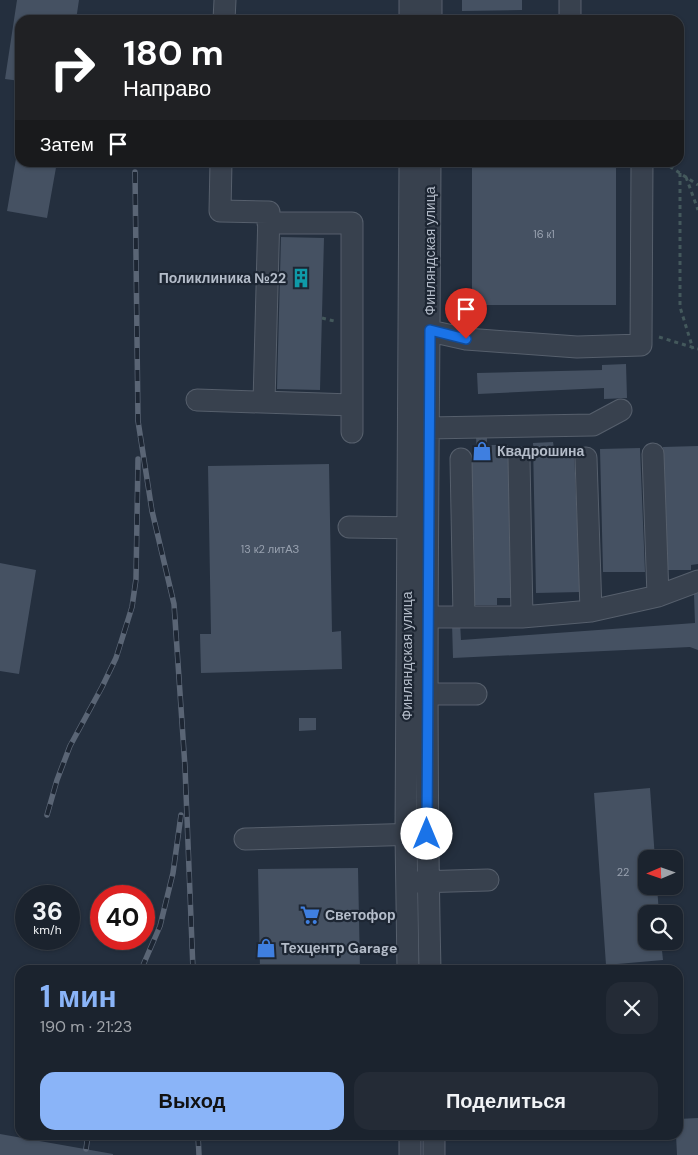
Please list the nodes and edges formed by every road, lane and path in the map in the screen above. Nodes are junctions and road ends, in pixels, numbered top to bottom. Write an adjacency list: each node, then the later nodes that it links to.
1 (225, 0): 5 (street)
2 (410, 0): 6 (street)
3 (431, 0): 7 (street)
4 (570, 0): 8 (street)
5 (224, 15)
6 (410, 15)
7 (431, 15)
8 (570, 15)
9 (221, 167): 18 (street)
10 (410, 167): 21 (street, Финляндская улица)
11 (430, 167): 21 (street, Финляндская улица)
12 (642, 167): 22 (street)
13 (671, 167): 14 (path)
14 (680, 173): 15 (path); 23 (path)
15 (686, 176): 16 (path); 17 (path)
16 (698, 185)
17 (698, 210)
18 (268, 223): 25 (street); 26 (street)
19 (322, 318): 20 (path)
20 (334, 320)
21 (419, 330): 22 (street); 28 (street, Финляндская улица); 35 (street, Финляндская улица)
22 (641, 336): 23 (path)
23 (696, 349)
24 (197, 400): 25 (street)
25 (264, 402): 26 (street)
26 (352, 405): 29 (street)
27 (621, 410): 28 (street)
28 (428, 428): 35 (street, Финляндская улица)
29 (352, 432)
30 (653, 454): 37 (street)
31 (519, 458): 41 (street)
32 (586, 458): 38 (street)
33 (461, 459): 40 (street)
34 (349, 527): 35 (street)
35 (418, 528): 39 (street, Финляндская улица)
36 (698, 581): 37 (street)
37 (658, 596): 38 (street)
38 (591, 611): 41 (street)
39 (418, 617): 40 (street); 42 (street, Финляндская улица)
40 (464, 617): 41 (street)
41 (522, 617)
42 (417, 694): 43 (street); 44 (street, Финляндская улица)
43 (476, 694)
44 (417, 834): 45 (street); 47 (street, Финляндская улица)
45 (245, 839)
46 (488, 880): 47 (street)
47 (418, 882): 48 (street, Финляндская улица); 49 (street, Финляндская улица)
48 (409, 965)
49 (429, 965)
50 (410, 1140): 52 (street)
51 (434, 1140): 53 (street)
52 (410, 1155)
53 (434, 1155)

